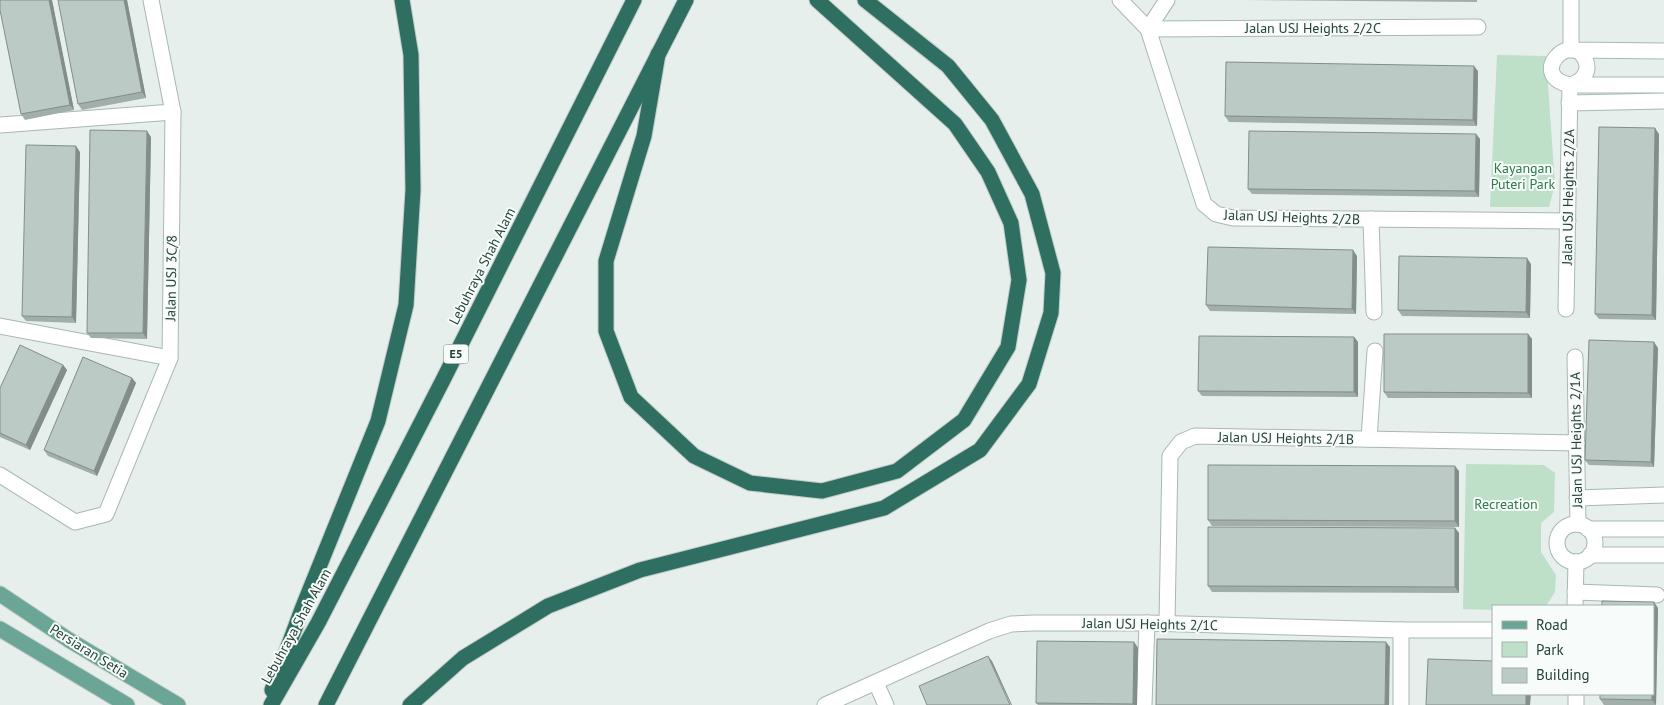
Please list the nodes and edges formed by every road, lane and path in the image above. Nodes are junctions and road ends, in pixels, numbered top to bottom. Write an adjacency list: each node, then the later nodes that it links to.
1 (151, 0): 19 (street, Jalan USJ 3C/8)
2 (402, 0): 50 (highway)
3 (634, 0): 51 (highway, Lebuhraya Shah Alam / E5)
4 (686, 0): 14 (highway)
5 (865, 0): 53 (highway)
6 (1120, 0): 11 (street)
7 (1167, 0): 11 (street)
8 (1572, 0): 12 (street)
9 (820, 2): 14 (highway)
10 (1478, 27): 11 (street, Jalan USJ Heights 2/2C)
11 (1148, 28): 21 (street, Jalan USJ Heights 2/2B)
12 (1571, 50): 13 (street); 15 (street); 15 (street)
13 (1664, 51)
14 (658, 54): 52 (highway)
15 (1570, 85): 16 (street); 18 (street, Jalan USJ Heights 2/2A)
16 (1664, 85)
17 (1664, 101): 18 (street)
18 (1570, 103): 22 (street, Jalan USJ Heights 2/2A)
19 (173, 112): 20 (street); 28 (street, Jalan USJ 3C/8)
20 (0, 125)
21 (1371, 219): 22 (street, Jalan USJ Heights 2/2B); 24 (street)
22 (1568, 221): 23 (street, Jalan USJ Heights 2/2A)
23 (1566, 309)
24 (1374, 312)
25 (0, 326): 28 (street)
26 (1375, 351): 29 (street)
27 (1575, 357): 30 (street, Jalan USJ Heights 2/1A)
28 (170, 358): 31 (street, Jalan USJ 3C/8)
29 (1369, 439): 30 (street, Jalan USJ Heights 2/1B); 43 (street, Jalan USJ Heights 2/1B)
30 (1577, 443): 33 (street, Jalan USJ Heights 2/1A)
31 (0, 475)
32 (1664, 494): 33 (street)
33 (1577, 498): 34 (street, Jalan USJ Heights 2/1A)
34 (1583, 526): 35 (street); 37 (street); 38 (street)
35 (1664, 530)
36 (1664, 554): 37 (street)
37 (1590, 555): 38 (street)
38 (1576, 562): 41 (street)
39 (0, 594): 49 (main road, Persiaran Setia)
40 (1657, 595): 41 (street)
41 (1575, 599)
42 (1147, 623): 43 (street, Jalan USJ Heights 2/1C); 47 (street, Jalan USJ Heights 2/1C); 56 (street)
43 (1167, 623): 45 (street, Jalan USJ Heights 2/1C)
44 (0, 629): 48 (main road, Persiaran Setia)
45 (1401, 630): 46 (street, Jalan USJ Heights 2/1C); 57 (street)
46 (1492, 630)
47 (876, 683): 54 (street, Jalan USJ Heights 2/1C); 55 (street)
48 (127, 705)
49 (178, 705)
50 (266, 705)
51 (272, 705)
52 (326, 705)
53 (410, 705)
54 (825, 705)
55 (886, 705)
56 (1144, 705)
57 (1401, 705)

